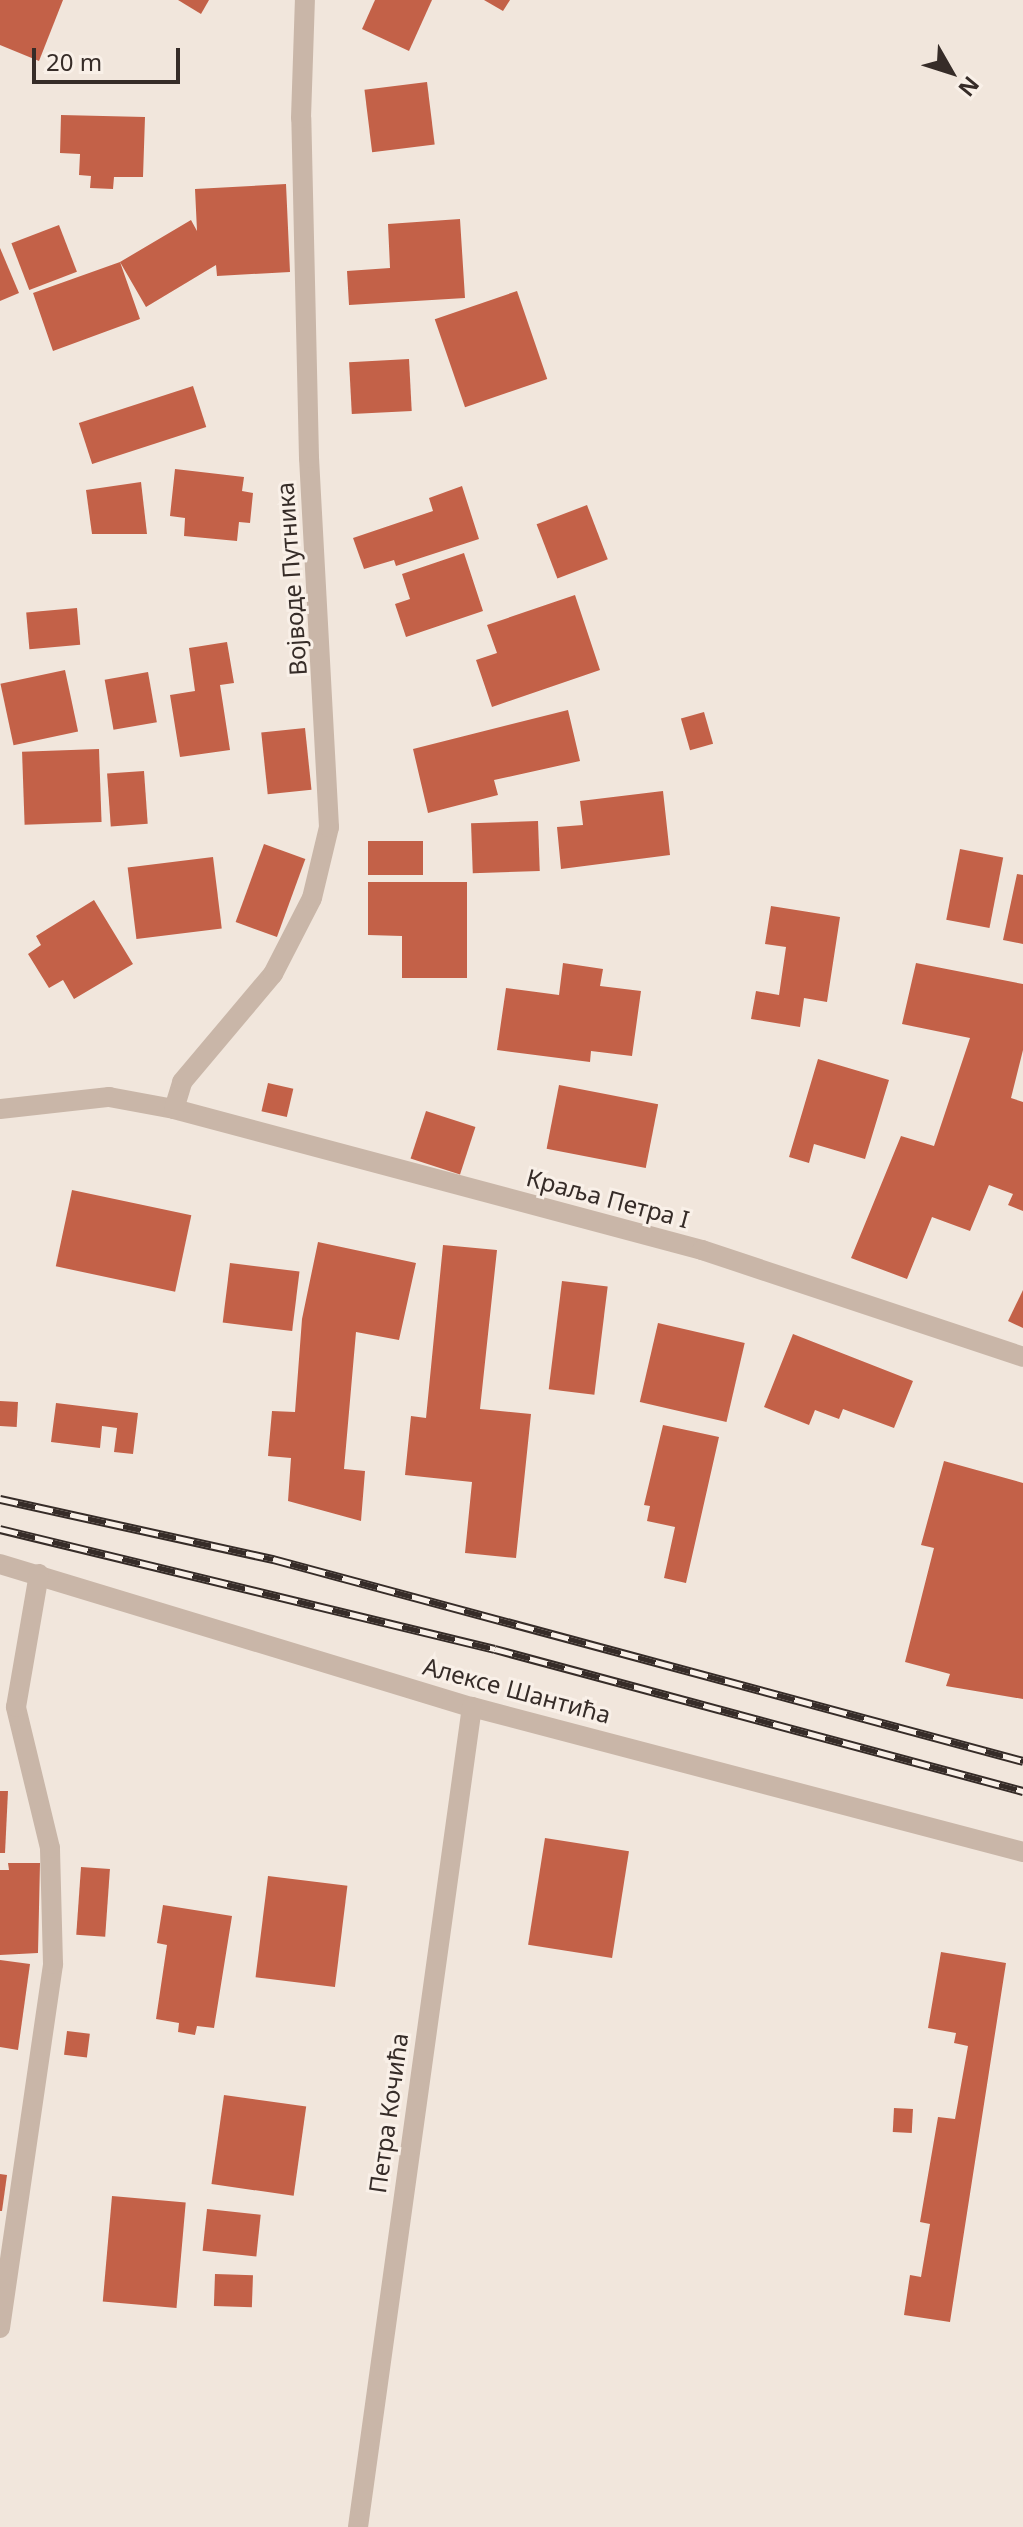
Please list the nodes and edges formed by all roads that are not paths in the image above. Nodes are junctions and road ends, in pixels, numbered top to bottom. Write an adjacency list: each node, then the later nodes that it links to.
1 (305, 0): 3 (street, Војводе Путника)
2 (0, 1109): 3 (street, Краља Петра I)
3 (174, 1109): 4 (street, Краља Петра I)
4 (1023, 1357)
5 (0, 1564): 6 (street, Алексе Шантића)
6 (39, 1574): 7 (street, Алексе Шантића); 9 (street)
7 (472, 1707): 8 (street, Алексе Шантића); 10 (street, Петра Кочића)
8 (1023, 1852)
9 (0, 2328)
10 (358, 2527)

